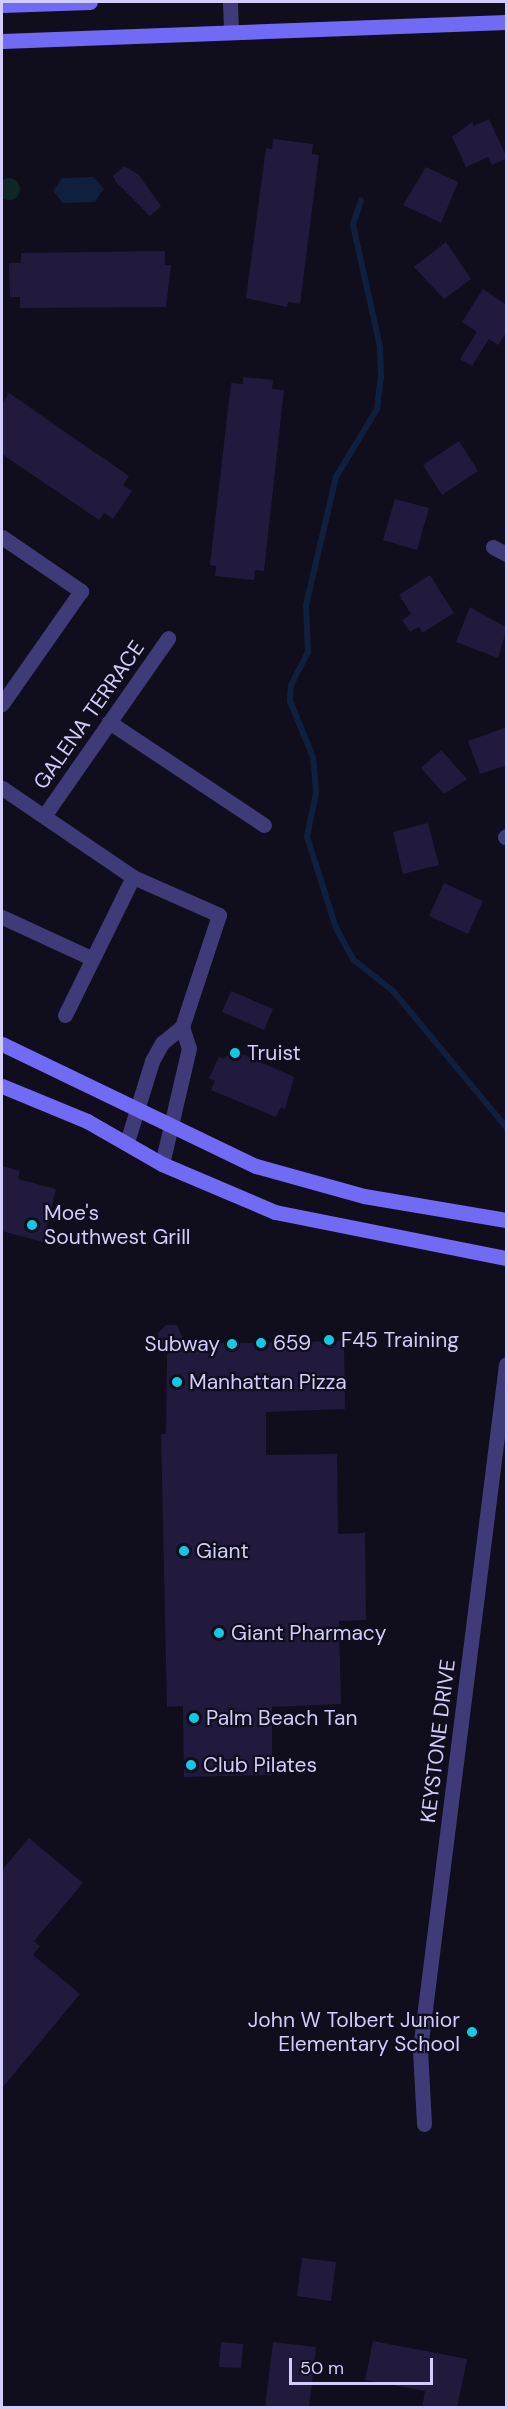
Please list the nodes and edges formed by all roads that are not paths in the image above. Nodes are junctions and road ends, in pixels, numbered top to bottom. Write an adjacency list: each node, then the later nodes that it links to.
1 (90, 2): 3 (street)
2 (230, 2): 5 (street)
3 (2, 5)
4 (507, 22): 5 (street)
5 (231, 32): 6 (street)
6 (2, 41)
7 (2, 537): 9 (street)
8 (168, 638): 10 (street, GALENA TERRACE)
9 (2, 704)
10 (109, 722): 12 (street, GALENA TERRACE); 13 (street)
11 (2, 788): 12 (street)
12 (44, 816): 14 (street)
13 (264, 825)
14 (133, 877): 16 (street); 18 (street)
15 (2, 917): 16 (street)
16 (91, 958): 17 (street)
17 (65, 1015)
18 (182, 1027): 21 (street); 22 (street)
19 (2, 1044): 21 (street)
20 (2, 1086): 23 (street)
21 (137, 1106): 22 (street); 23 (street)
22 (173, 1125): 24 (street); 25 (street)
23 (127, 1143): 24 (street)
24 (162, 1164): 26 (street)
25 (507, 1220)
26 (507, 1258)
27 (507, 1364): 28 (street, KEYSTONE DRIVE)
28 (424, 2124)

